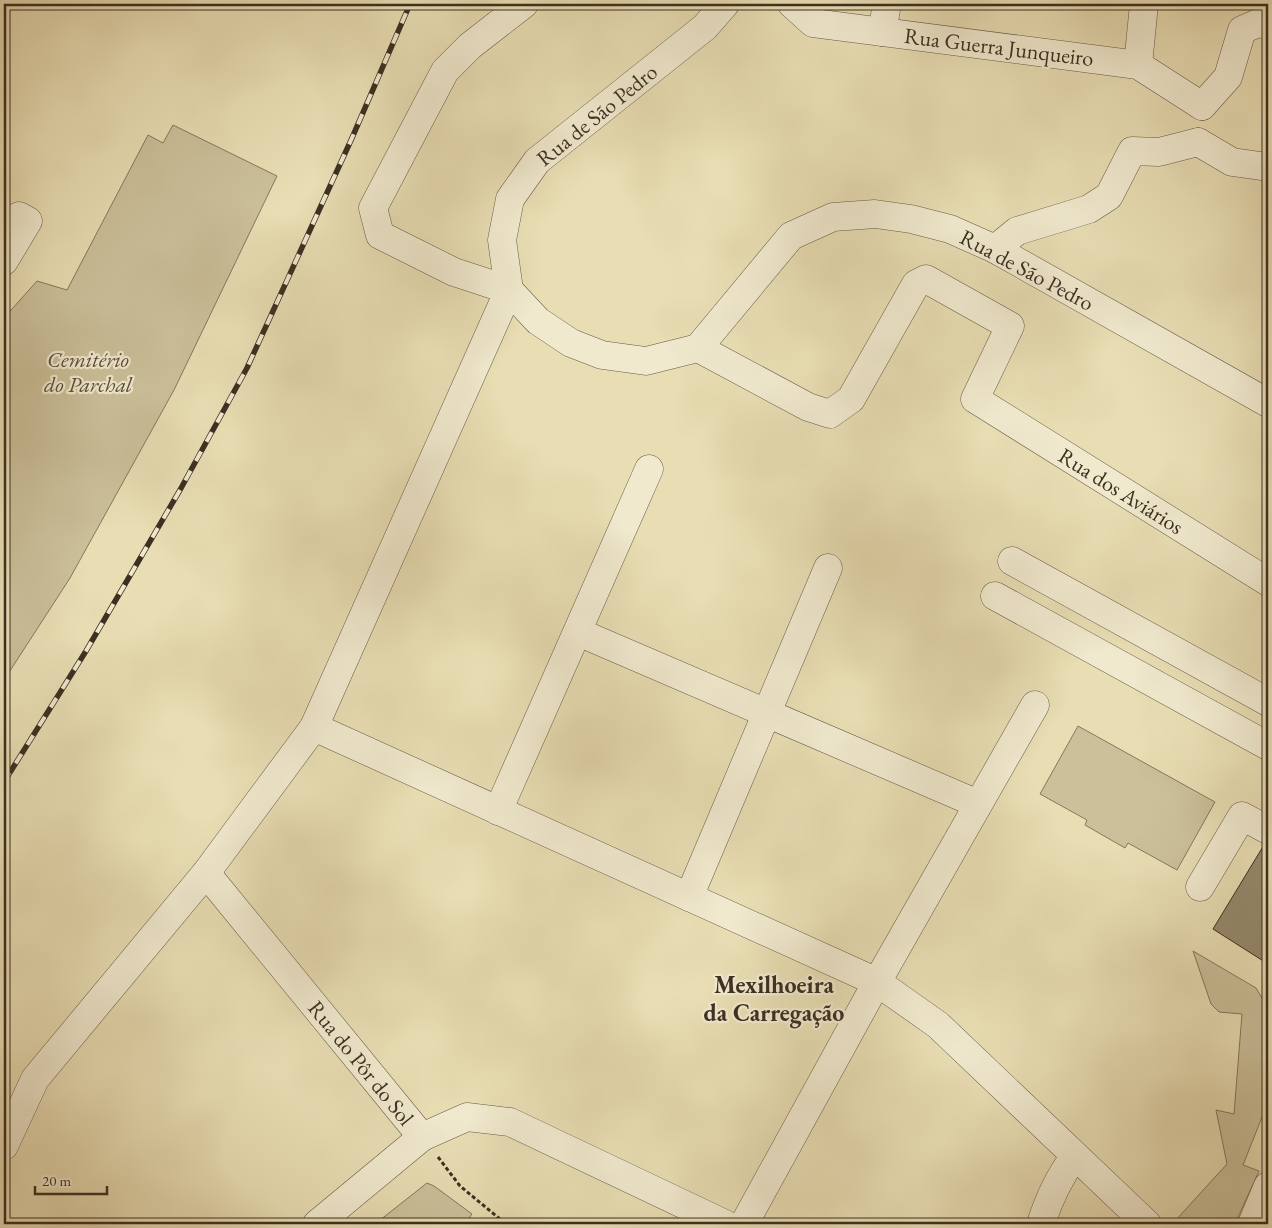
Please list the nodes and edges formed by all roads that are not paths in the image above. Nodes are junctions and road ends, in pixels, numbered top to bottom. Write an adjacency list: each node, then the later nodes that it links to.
1 (524, 4): 15 (street)
2 (725, 4): 15 (street, Rua de São Pedro)
3 (792, 4): 7 (street, Rua Guerra Junqueiro)
4 (887, 4): 7 (street)
5 (1144, 4): 8 (street)
6 (1268, 25): 9 (street)
7 (882, 32): 8 (street, Rua Guerra Junqueiro)
8 (1138, 65): 9 (street, Rua Guerra Junqueiro)
9 (1202, 106): 10 (street)
10 (1198, 142): 11 (street); 13 (street)
11 (1268, 167)
12 (4, 234): 14 (street)
13 (994, 249): 16 (street, Rua de São Pedro); 17 (street, Rua de São Pedro)
14 (4, 260)
15 (509, 290): 16 (street); 27 (street)
16 (698, 348): 21 (street, Rua dos Aviários)
17 (1268, 403)
18 (649, 469): 23 (street)
19 (1012, 561): 24 (street)
20 (828, 568): 26 (street)
21 (1268, 582)
22 (995, 596): 28 (street)
23 (578, 632): 26 (street); 30 (street)
24 (1268, 702)
25 (1035, 705): 29 (street)
26 (767, 713): 29 (street); 34 (street)
27 (314, 727): 30 (street); 32 (street)
28 (1268, 746)
29 (978, 804): 35 (street)
30 (498, 811): 34 (street)
31 (1268, 830): 33 (street)
32 (206, 873): 36 (street, Rua do Pôr do Sol); 37 (street)
33 (1200, 887)
34 (689, 897): 35 (street)
35 (877, 982): 38 (street); 42 (street)
36 (422, 1137): 40 (street); 41 (street, Rua do Pôr do Sol)
37 (4, 1146)
38 (1075, 1156): 43 (street); 44 (street)
39 (1268, 1186): 45 (street)
40 (317, 1224)
41 (725, 1224)
42 (744, 1224)
43 (1041, 1224)
44 (1147, 1224)
45 (1252, 1224)

